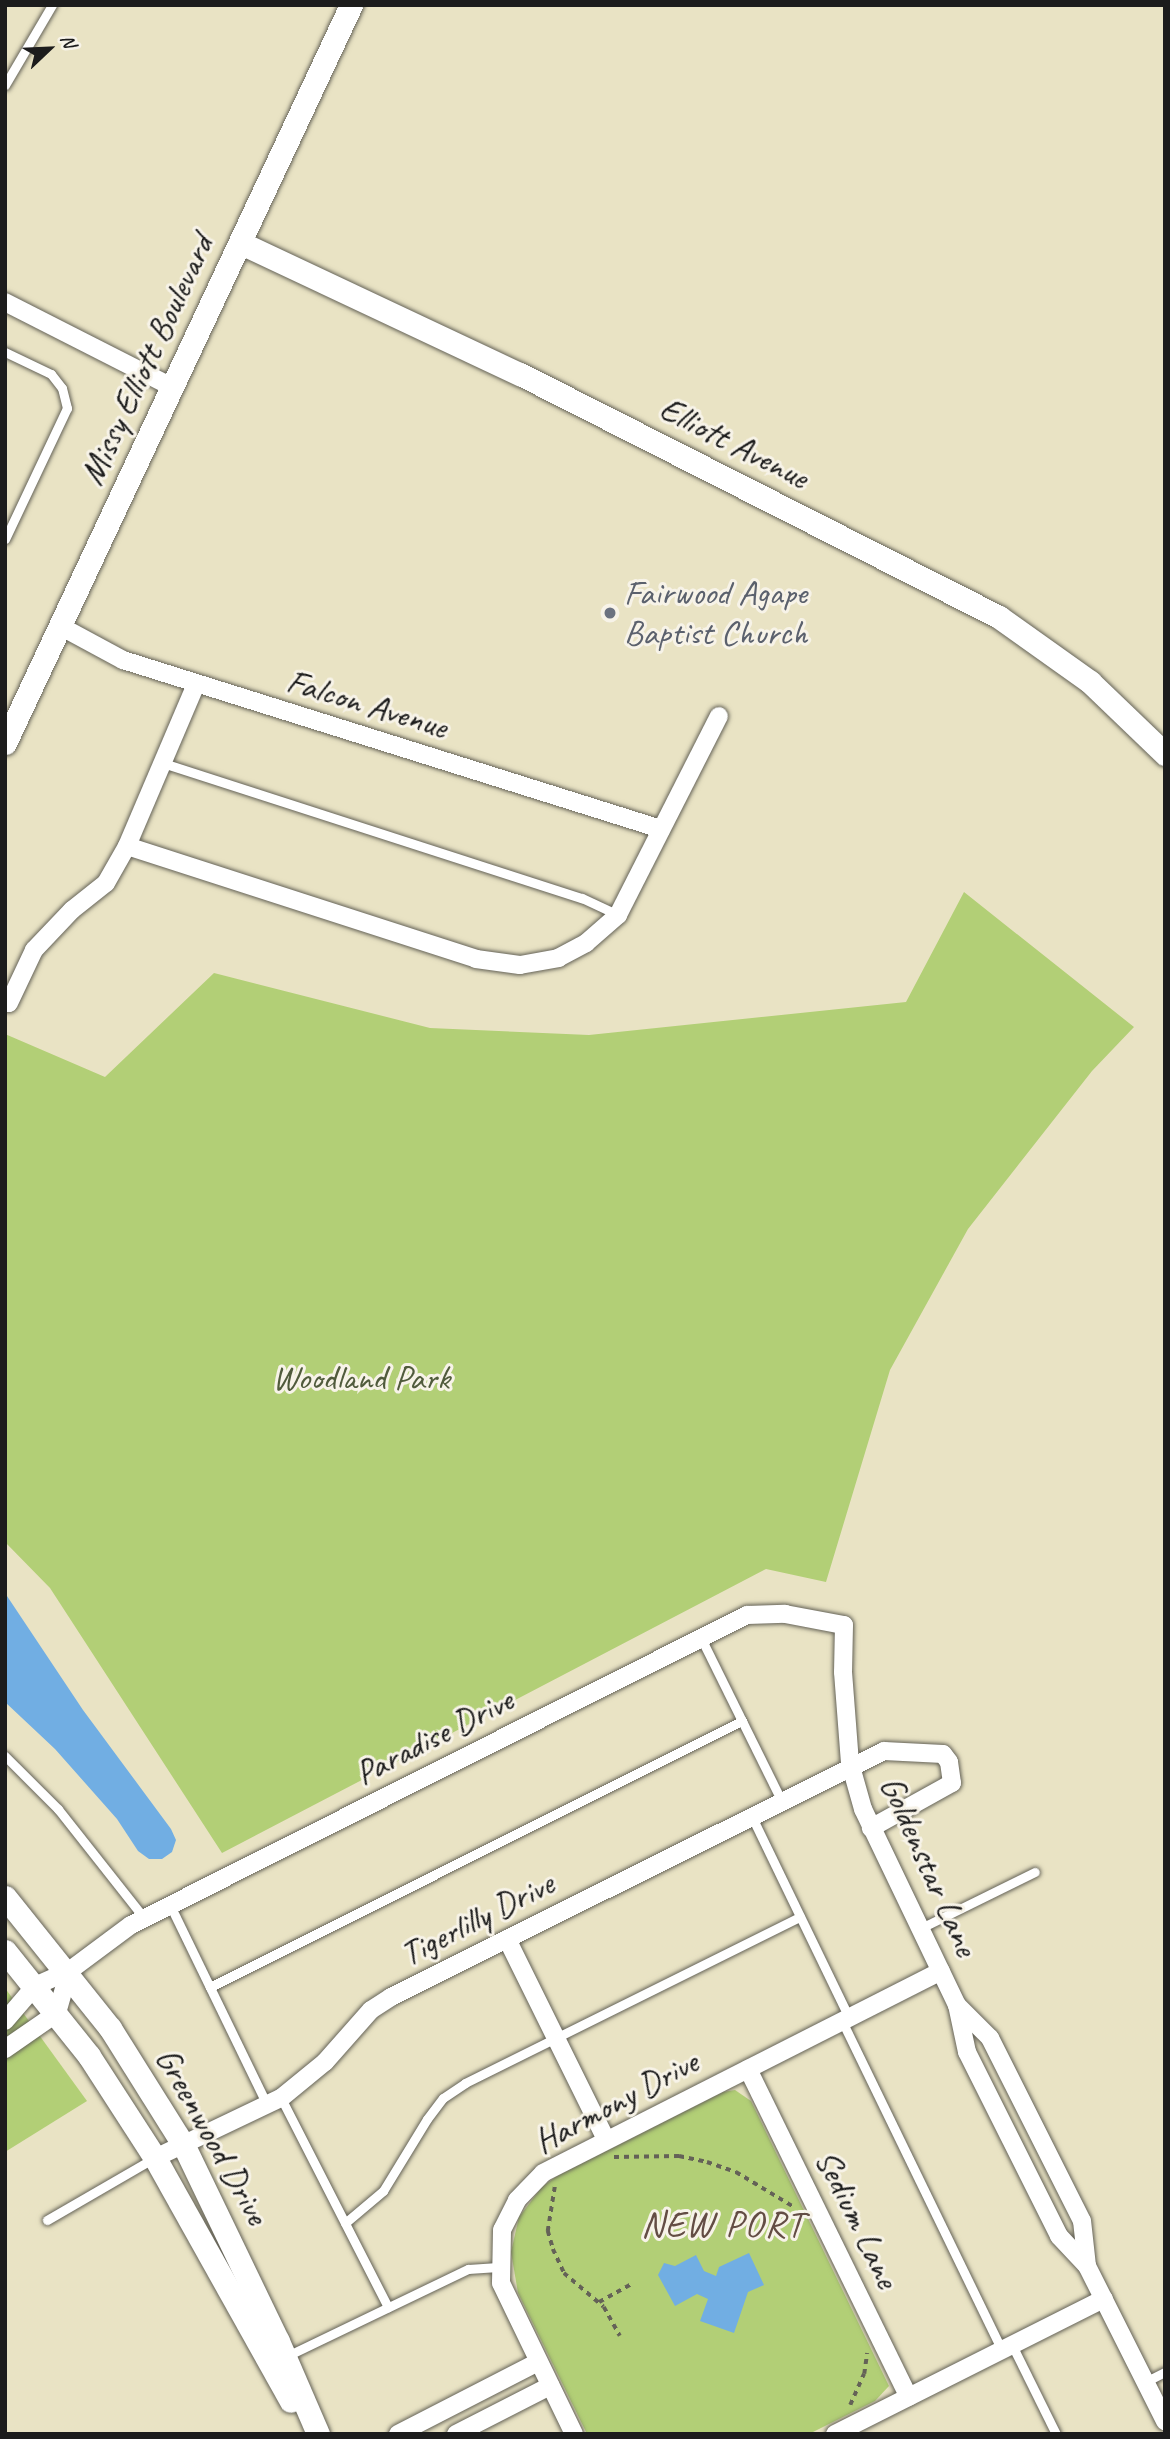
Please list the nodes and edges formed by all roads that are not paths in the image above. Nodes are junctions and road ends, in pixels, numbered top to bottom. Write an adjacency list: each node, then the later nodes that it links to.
1 (52, 5): 3 (lane)
2 (349, 6): 4 (street, Missy Elliott Boulevard)
3 (5, 85)
4 (241, 243): 7 (street, Missy Elliott Boulevard); 13 (street, Elliott Avenue)
5 (5, 302): 7 (street)
6 (5, 352): 8 (lane)
7 (174, 388): 9 (street, Missy Elliott Boulevard)
8 (5, 539)
9 (60, 626): 10 (street, Falcon Avenue); 12 (street, Missy Elliott Boulevard)
10 (196, 684): 14 (street); 15 (street, Falcon Avenue)
11 (719, 716): 15 (street)
12 (5, 743)
13 (1165, 754)
14 (163, 763): 16 (street); 17 (lane)
15 (661, 829): 17 (street)
16 (127, 846): 17 (street); 18 (street)
17 (618, 915)
18 (7, 1002)
19 (844, 1625): 20 (street, Paradise Drive); 23 (street, Goldenstar Lane)
20 (701, 1638): 21 (lane); 29 (street, Paradise Drive)
21 (742, 1721): 24 (lane); 38 (lane)
22 (5, 1756): 31 (lane)
23 (851, 1768): 24 (street, Tigerlilly Drive); 26 (street, Goldenstar Lane); 26 (street, Tigerlilly Drive)
24 (782, 1802): 25 (street, Tigerlilly Drive)
25 (751, 1817): 30 (lane); 33 (street, Tigerlilly Drive)
26 (871, 1828): 32 (street, Goldenstar Lane)
27 (1035, 1872): 32 (lane)
28 (5, 1897): 35 (street, Greenwood Drive)
29 (170, 1905): 31 (street, Paradise Drive); 38 (lane)
30 (800, 1917): 41 (lane); 43 (lane)
31 (144, 1918): 35 (street, Paradise Drive)
32 (919, 1929): 36 (street, Goldenstar Lane)
33 (507, 1939): 43 (street); 46 (street, Tigerlilly Drive)
34 (5, 1951): 37 (street, Greenwood Drive)
35 (69, 1971): 37 (street, Paradise Drive); 40 (street); 48 (street, Greenwood Drive)
36 (941, 1971): 39 (street, Goldenstar Lane); 41 (street, Harmony Drive)
37 (35, 1986): 40 (street, Greenwood Drive); 42 (street)
38 (209, 1987): 46 (lane)
39 (957, 2006): 52 (street, Goldenstar Lane); 52 (street, Goldenstar Lane)
40 (57, 2013): 44 (street); 49 (street, Greenwood Drive)
41 (845, 2020): 45 (street, Harmony Drive); 56 (lane)
42 (5, 2021)
43 (557, 2040): 47 (street); 51 (lane)
44 (5, 2049)
45 (748, 2069): 47 (street, Harmony Drive); 62 (street, Sedium Lane)
46 (275, 2101): 48 (street, Tigerlilly Drive); 51 (lane)
47 (606, 2139): 53 (street, Harmony Drive)
48 (184, 2146): 49 (street, Tigerlilly Drive); 57 (street, Greenwood Drive)
49 (155, 2158): 50 (lane); 64 (street, Greenwood Drive)
50 (47, 2220)
51 (345, 2223): 55 (lane)
52 (1087, 2266): 54 (street, Goldenstar Lane)
53 (498, 2267): 55 (lane); 58 (street, Harmony Drive)
54 (1104, 2299): 56 (street); 60 (street, Goldenstar Lane)
55 (387, 2307): 57 (lane)
56 (1007, 2348): 62 (street); 70 (lane)
57 (285, 2357): 65 (street, Greenwood Drive)
58 (538, 2362): 61 (street, Harmony Drive); 66 (street)
59 (1165, 2372): 60 (lane)
60 (1145, 2382): 63 (street, Goldenstar Lane)
61 (550, 2386): 67 (street); 68 (street, Harmony Drive)
62 (909, 2397): 69 (street)
63 (1165, 2421)
64 (311, 2434)
65 (318, 2434)
66 (398, 2434)
67 (456, 2434)
68 (574, 2434)
69 (835, 2434)
70 (1056, 2434)

